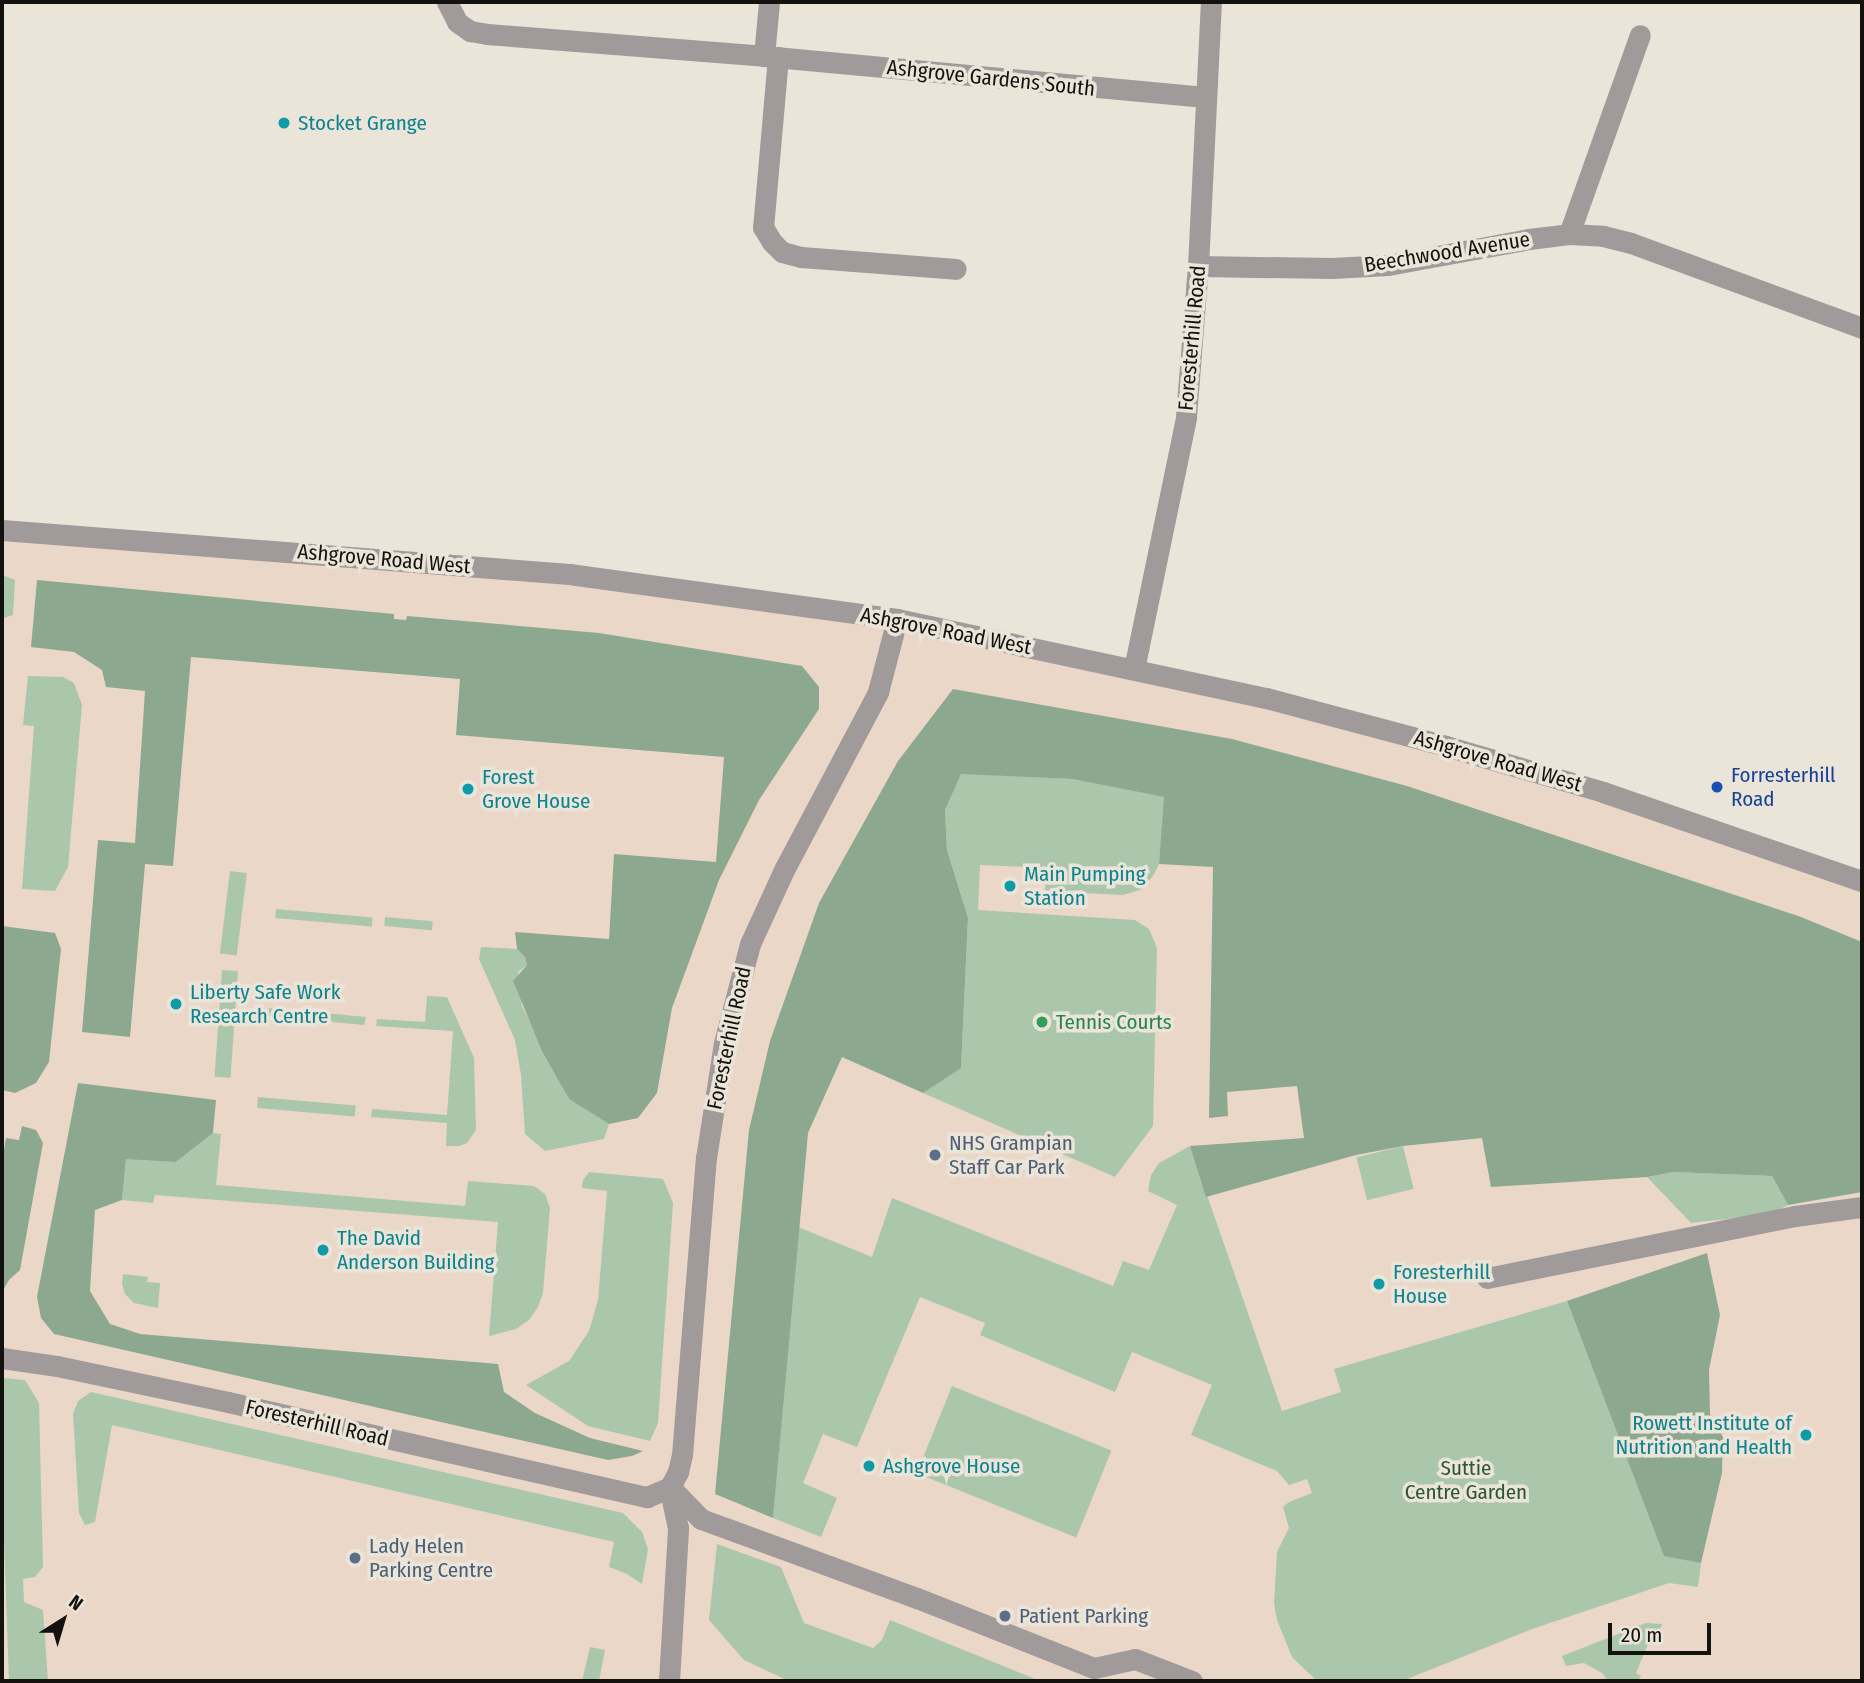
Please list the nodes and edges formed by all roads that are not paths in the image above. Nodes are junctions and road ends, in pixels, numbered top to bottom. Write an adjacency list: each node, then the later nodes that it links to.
1 (447, 2): 5 (street, Ashgrove Gardens South)
2 (769, 2): 5 (street)
3 (1211, 2): 6 (street, Foresterhill Road)
4 (1640, 35): 7 (street)
5 (771, 57): 6 (street, Ashgrove Gardens South); 9 (street)
6 (1205, 97): 8 (street, Foresterhill Road)
7 (1569, 234): 8 (street, Beechwood Avenue); 10 (street, Beechwood Avenue)
8 (1198, 266): 13 (street, Foresterhill Road)
9 (956, 269)
10 (1862, 328)
11 (2, 530): 12 (street, Ashgrove Road West)
12 (897, 619): 13 (street, Ashgrove Road West); 18 (street, Foresterhill Road)
13 (1134, 669): 14 (street, Ashgrove Road West)
14 (1862, 881)
15 (1862, 1207): 16 (street)
16 (1487, 1278)
17 (2, 1358): 18 (street, Foresterhill Road)
18 (670, 1487): 19 (street); 20 (street)
19 (668, 1681)
20 (1192, 1681)

